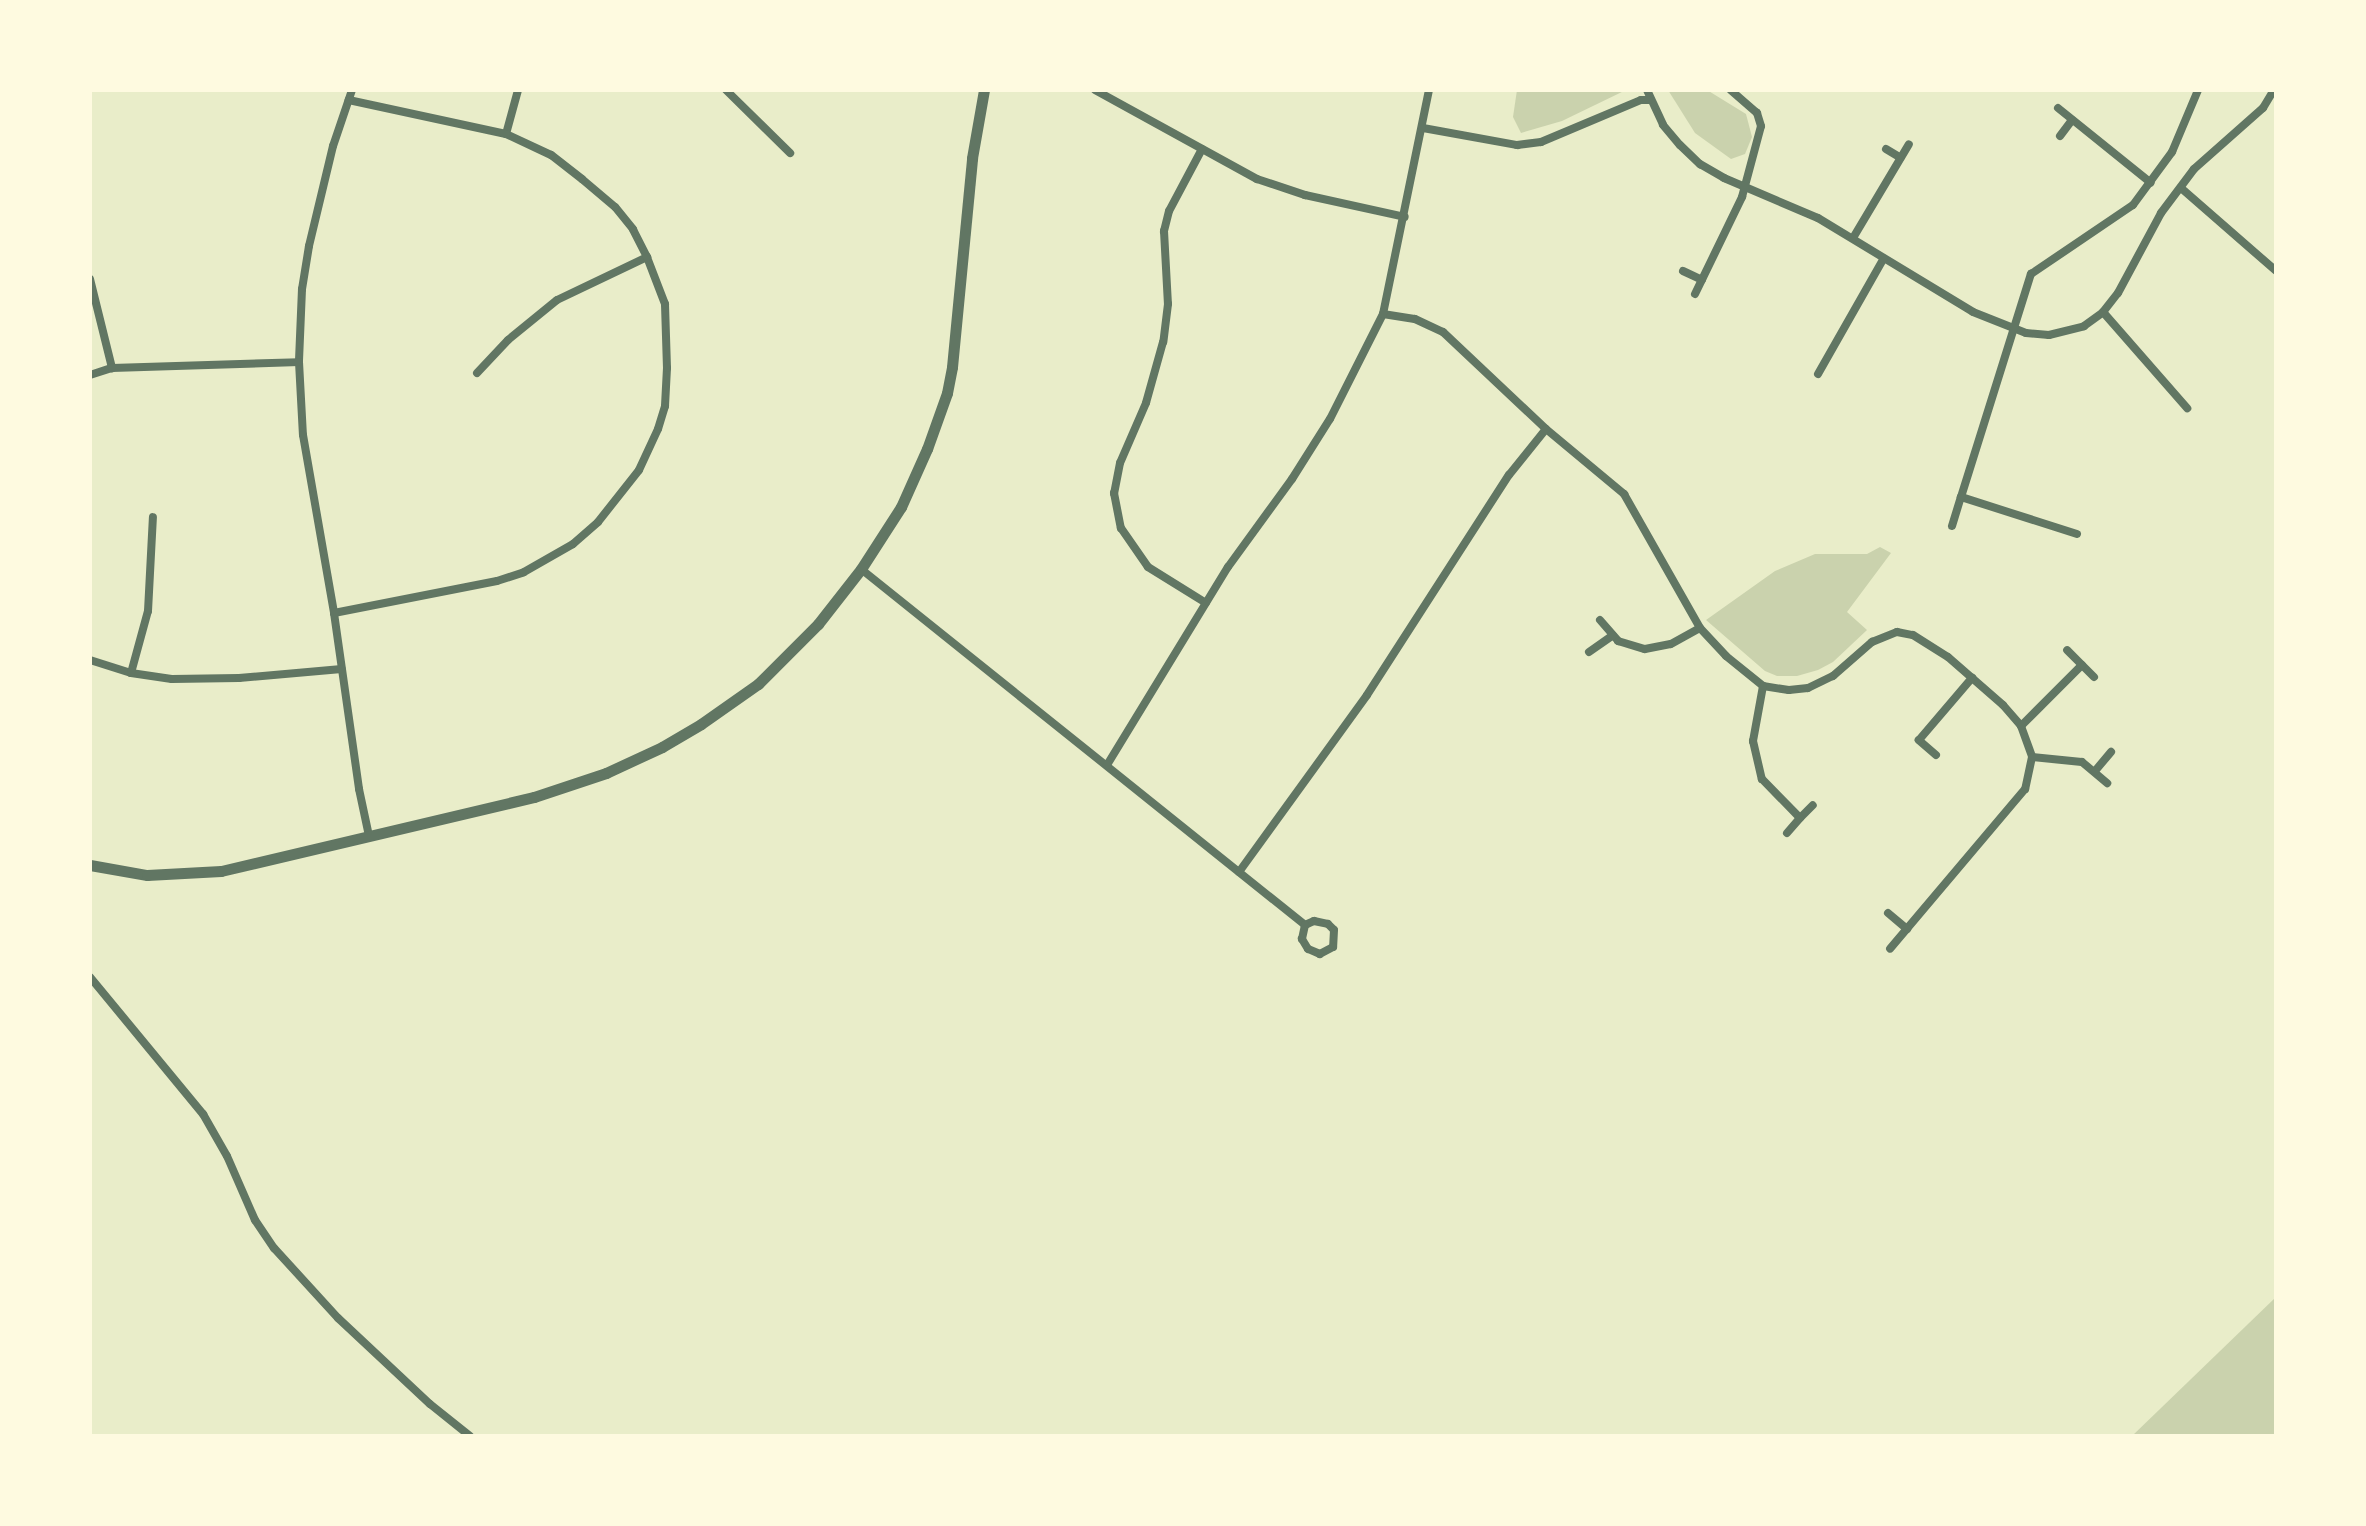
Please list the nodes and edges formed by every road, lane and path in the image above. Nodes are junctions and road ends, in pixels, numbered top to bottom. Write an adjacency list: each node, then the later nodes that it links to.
1 (352, 90): 11 (street)
2 (518, 90): 16 (street)
3 (726, 90): 21 (street)
4 (984, 90): 49 (street)
5 (1095, 90): 19 (street)
6 (1429, 90): 15 (street)
7 (1647, 90): 12 (street)
8 (1731, 90): 24 (street)
9 (2198, 90): 23 (street)
10 (2274, 90): 25 (street)
11 (349, 100): 16 (street); 38 (street)
12 (1649, 100): 15 (street); 24 (street)
13 (2058, 108): 14 (street)
14 (2072, 120): 17 (street); 23 (street)
15 (1423, 128): 26 (street)
16 (506, 134): 28 (street)
17 (2060, 136)
18 (1909, 144): 22 (street)
19 (1202, 149): 26 (street); 50 (street)
20 (1886, 149): 22 (street)
21 (790, 153)
22 (1901, 158): 27 (street)
23 (2151, 183): 37 (street)
24 (1742, 187): 27 (street); 33 (street)
25 (2181, 188): 31 (street); 35 (street)
26 (1405, 217): 36 (street)
27 (1853, 238): 29 (street)
28 (647, 257): 40 (street); 51 (street)
29 (1884, 258): 37 (street); 41 (street)
30 (1683, 271): 33 (street)
31 (2276, 271)
32 (90, 279): 39 (street)
33 (1702, 280): 34 (street)
34 (1695, 294)
35 (2103, 312): 37 (street); 43 (street)
36 (1383, 314): 44 (street); 50 (street)
37 (2014, 330): 45 (street)
38 (299, 362): 39 (street); 51 (street)
39 (112, 368): 42 (street)
40 (477, 373)
41 (1818, 374)
42 (90, 375)
43 (2187, 408)
44 (1546, 429): 53 (street); 76 (street)
45 (1961, 497): 47 (street); 48 (street)
46 (153, 517): 60 (street)
47 (1952, 526)
48 (2077, 534)
49 (861, 569): 68 (street); 74 (street)
50 (1206, 603): 68 (street)
51 (334, 613): 59 (street)
52 (1600, 620): 54 (street)
53 (1700, 628): 54 (street); 63 (street)
54 (1613, 635): 56 (street)
55 (2067, 650): 58 (street)
56 (1589, 652)
57 (90, 660): 60 (street)
58 (2082, 665): 61 (street); 64 (street)
59 (342, 669): 60 (street); 74 (street)
60 (131, 673)
61 (2094, 677)
62 (1972, 678): 63 (street); 64 (street); 66 (street)
63 (1763, 686): 72 (street)
64 (2021, 726): 67 (street)
65 (2111, 752): 69 (street)
66 (1936, 755)
67 (2032, 757): 69 (street); 79 (street)
68 (1107, 765): 76 (street)
69 (2095, 771): 70 (street)
70 (2107, 783)
71 (1813, 805): 72 (street)
72 (1800, 818): 73 (street)
73 (1787, 833)
74 (369, 836): 75 (street)
75 (90, 865)
76 (1239, 872): 78 (street)
77 (1888, 913): 79 (street)
78 (1305, 925): 78 (street)
79 (1907, 929): 80 (street)
80 (1890, 949)
81 (90, 977): 82 (street)
82 (470, 1436)

